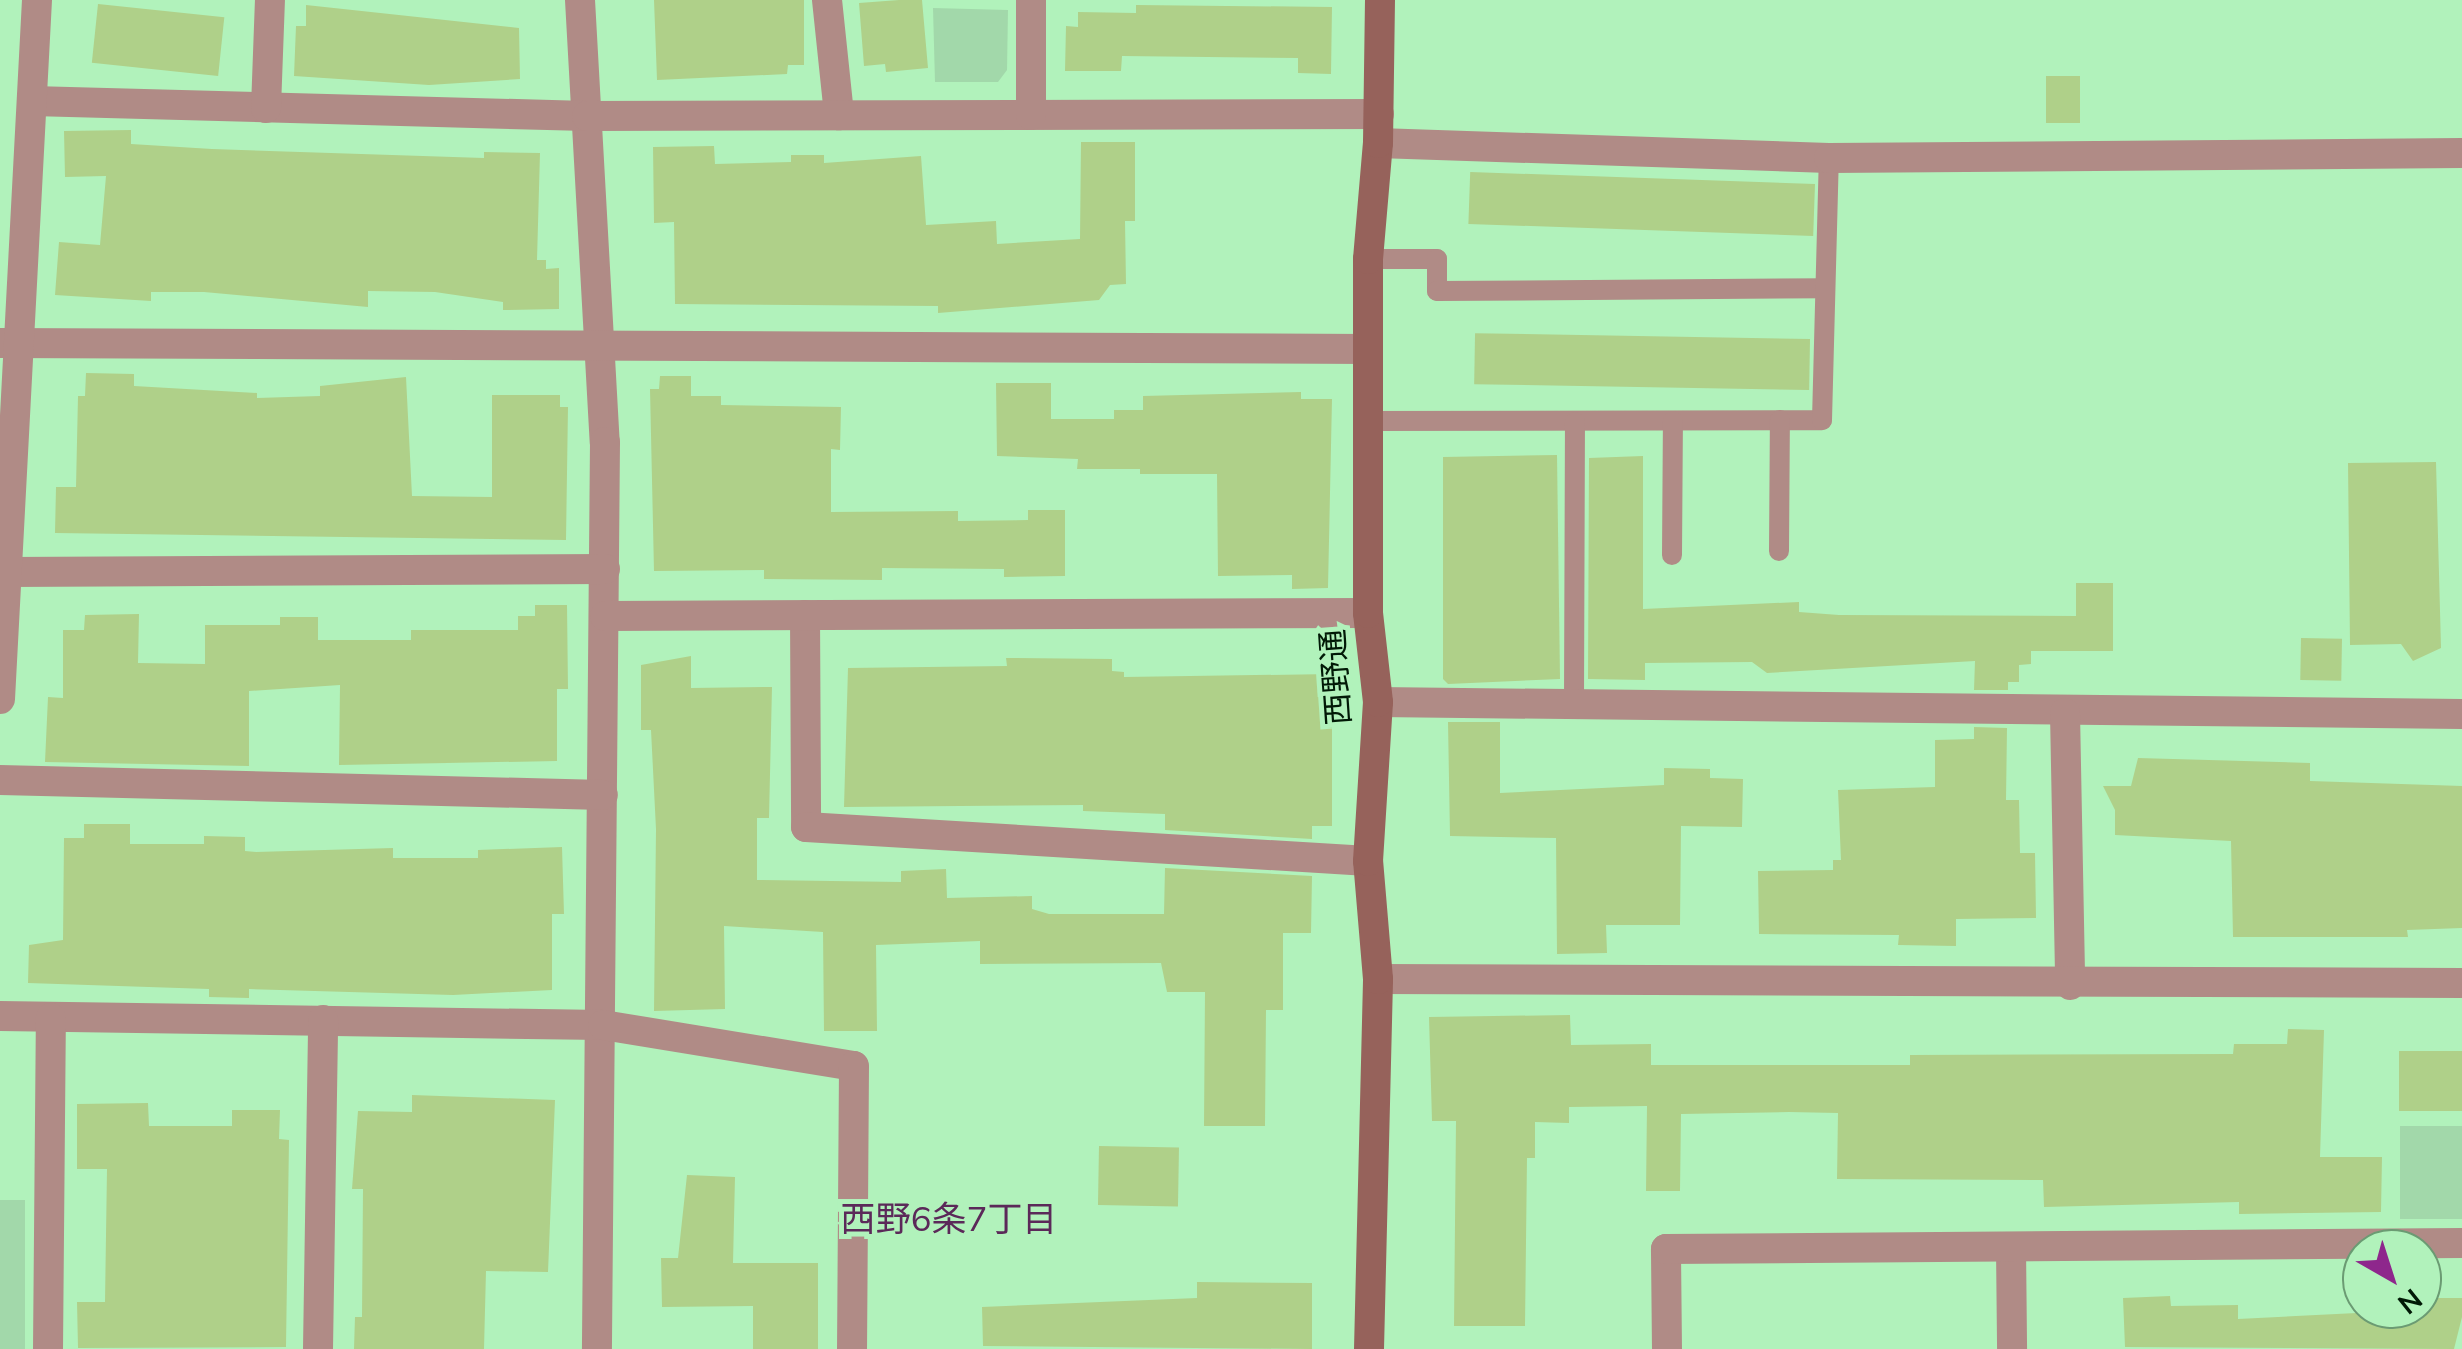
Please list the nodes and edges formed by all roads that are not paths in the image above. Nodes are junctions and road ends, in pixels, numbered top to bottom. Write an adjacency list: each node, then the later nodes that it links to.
1 (38, 0): 7 (street)
2 (270, 0): 8 (street)
3 (580, 0): 10 (street)
4 (827, 0): 11 (street)
5 (1032, 0): 9 (street)
6 (1380, 0): 12 (street, 西野通)
7 (32, 102): 8 (street); 17 (street)
8 (266, 108): 10 (street)
9 (1030, 115): 11 (street); 12 (street)
10 (587, 116): 11 (street); 18 (street)
11 (839, 116)
12 (1379, 129): 14 (street); 15 (street, 西野通)
13 (2462, 153): 14 (street)
14 (1829, 158): 16 (lane)
15 (1368, 259): 16 (lane); 19 (street, 西野通)
16 (1826, 288): 20 (lane)
17 (10, 343): 18 (street); 27 (street)
18 (600, 344): 19 (street); 26 (street)
19 (1368, 349): 21 (street, 西野通)
20 (1780, 420): 22 (lane); 24 (lane)
21 (1368, 421): 23 (lane); 28 (street, 西野通)
22 (1673, 421): 23 (lane); 25 (lane)
23 (1575, 422): 32 (lane)
24 (1779, 551)
25 (1672, 555)
26 (605, 569): 27 (street); 30 (street)
27 (8, 572): 31 (street)
28 (1368, 613): 29 (street); 33 (street, 西野通)
29 (805, 615): 30 (street); 38 (street)
30 (604, 616): 37 (street)
31 (0, 698)
32 (1574, 701): 33 (street); 34 (street)
33 (1378, 702): 38 (street, 西野通)
34 (2065, 713): 35 (street); 41 (street)
35 (2462, 714)
36 (0, 780): 37 (street)
37 (604, 795): 45 (street)
38 (1368, 861): 39 (street, 西野通)
39 (1378, 979): 41 (street); 52 (street, 西野通)
40 (2462, 983): 41 (street)
41 (2070, 985)
42 (0, 1016): 43 (street)
43 (50, 1018): 44 (street); 48 (street)
44 (323, 1020): 45 (street); 49 (street)
45 (603, 1026): 50 (street); 51 (street)
46 (2462, 1243): 47 (street)
47 (2011, 1247): 53 (street); 54 (street)
48 (48, 1349)
49 (318, 1349)
50 (597, 1349)
51 (852, 1349)
52 (1369, 1349)
53 (1667, 1349)
54 (2012, 1349)

